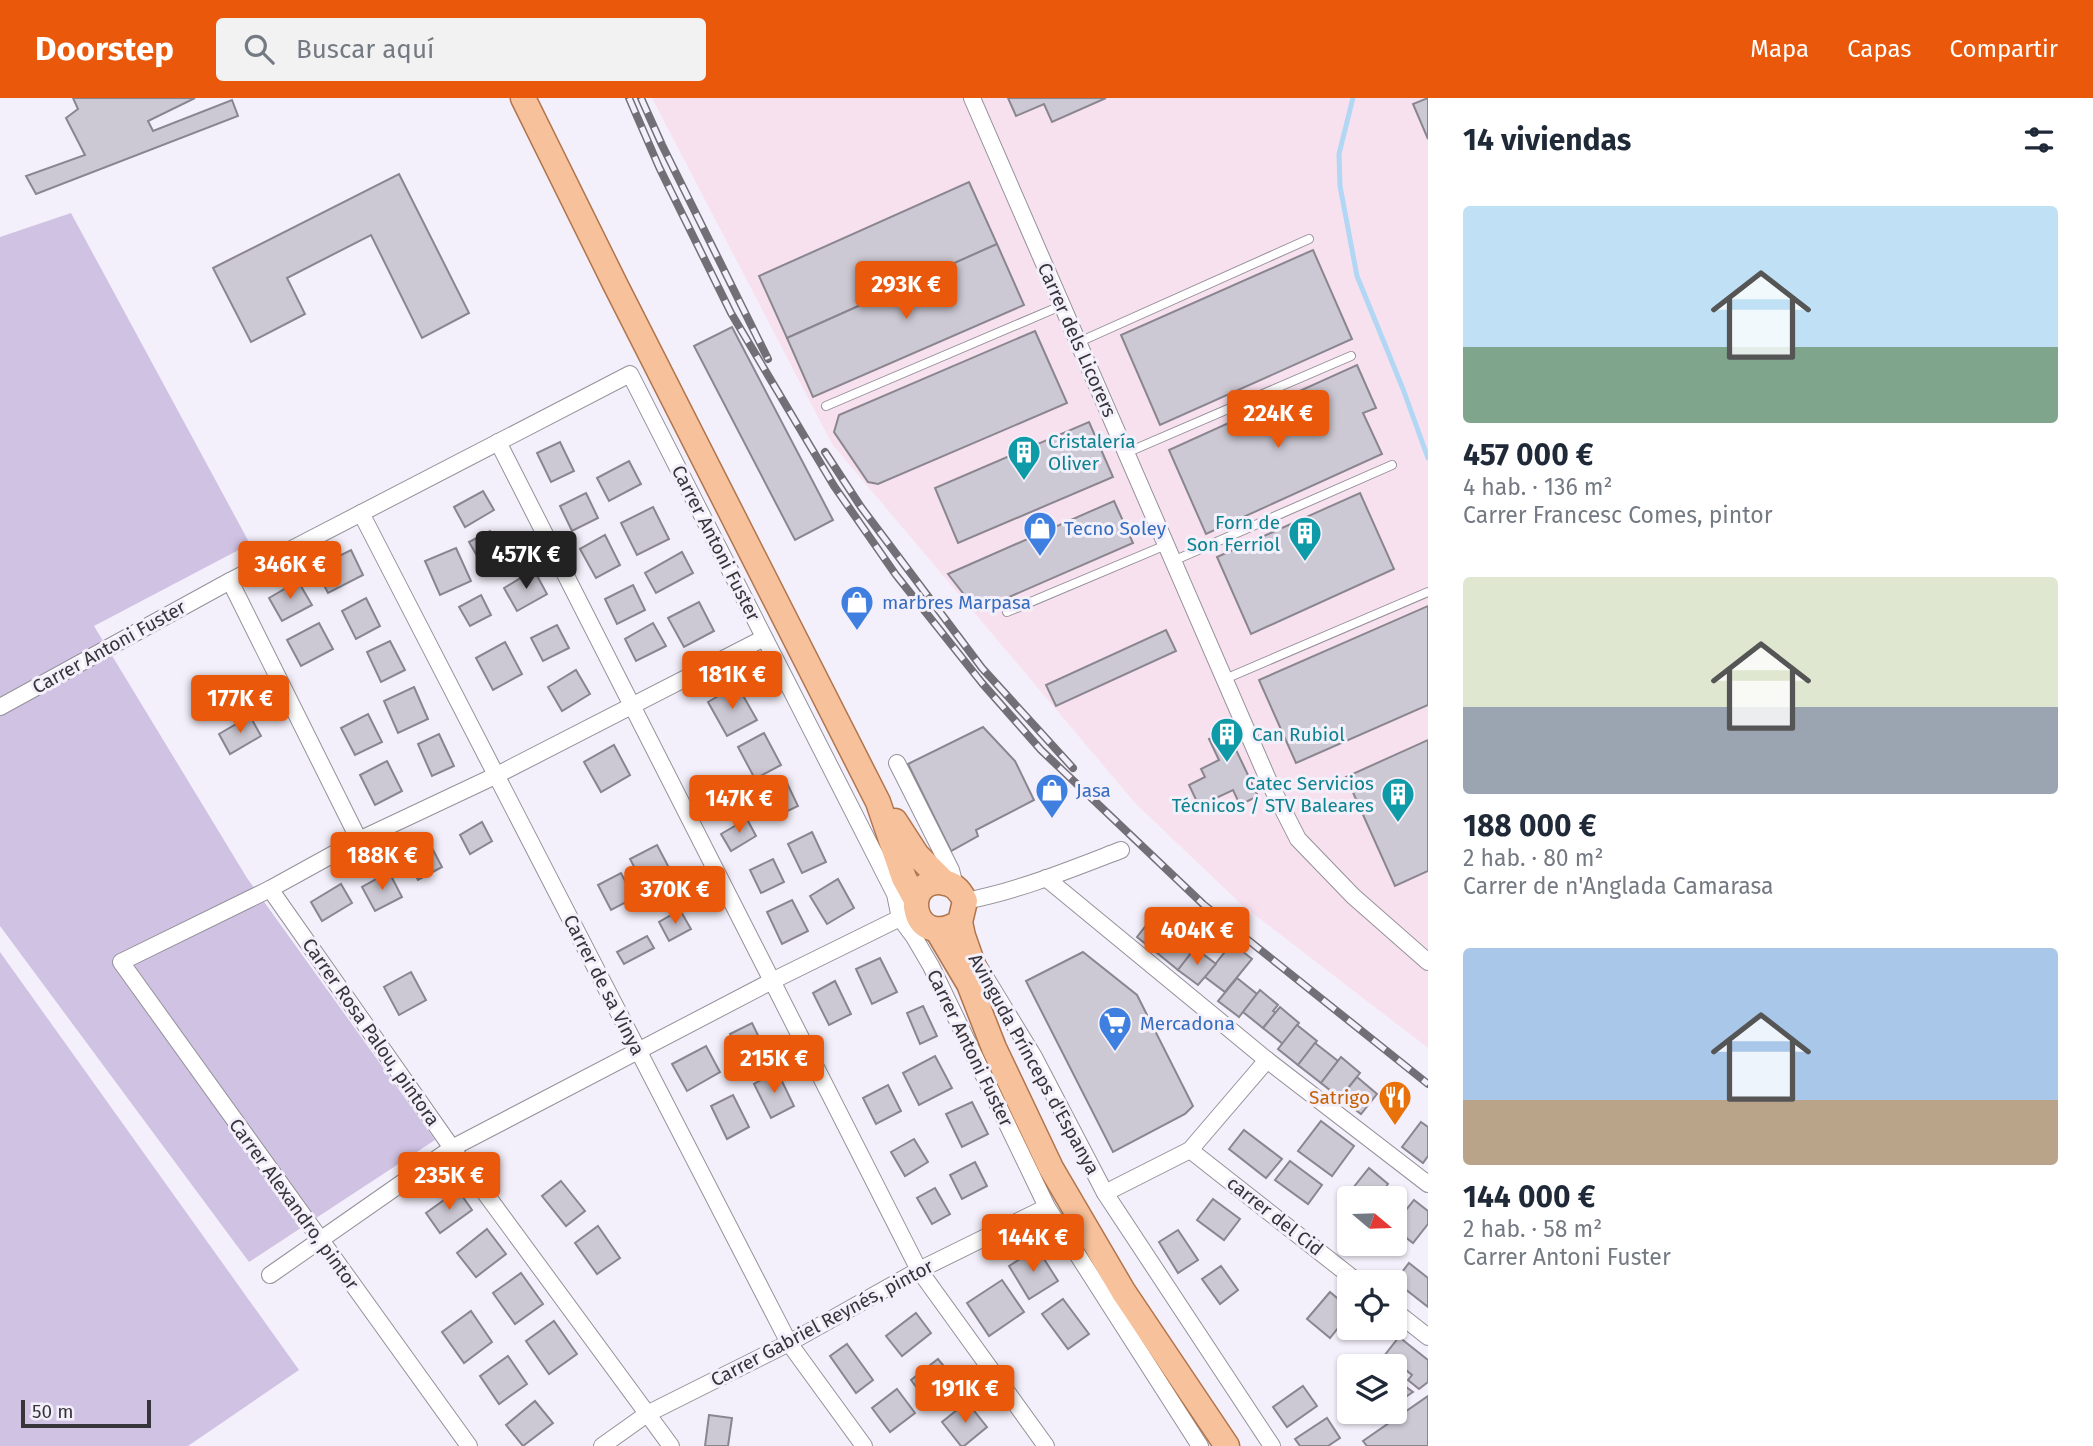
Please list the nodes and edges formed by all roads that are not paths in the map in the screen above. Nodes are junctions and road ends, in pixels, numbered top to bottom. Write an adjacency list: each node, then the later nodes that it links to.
1 (523, 98): 23 (main road)
2 (972, 98): 4 (street, Carrer dels Licorers)
3 (1308, 239): 5 (lane)
4 (1063, 305): 5 (street, Carrer dels Licorers); 7 (lane)
5 (1079, 342): 9 (street, Carrer dels Licorers)
6 (1351, 356): 9 (lane)
7 (826, 406)
8 (498, 442): 11 (street, Carrer Antoni Fuster); 17 (street, Carrer Antoni Fuster); 19 (street)
9 (1126, 453): 12 (street, Carrer dels Licorers)
10 (1392, 465): 13 (lane)
11 (361, 513): 14 (street, Carrer Antoni Fuster); 22 (street, Carrer de sa Vinya)
12 (1166, 545): 13 (street, Carrer dels Licorers); 16 (lane)
13 (1172, 561): 18 (street, Carrer dels Licorers)
14 (230, 581): 20 (street, Carrer Antoni Fuster); 24 (street)
15 (1428, 592): 18 (lane)
16 (1007, 612)
17 (764, 638): 19 (street); 28 (street, Carrer Antoni Fuster)
18 (1225, 679): 30 (street, Carrer dels Licorers)
19 (632, 704): 22 (street); 31 (street)
20 (0, 707)
21 (897, 763): 29 (street, Avinguda Prínceps d'Espanya)
22 (497, 775): 24 (street); 32 (street, Carrer de sa Vinya)
23 (878, 802): 28 (main road); 29 (main road)
24 (359, 840): 27 (street)
25 (1121, 850): 26 (street)
26 (1046, 878): 29 (street); 33 (street)
27 (270, 889): 34 (street, Carrer Rosa Palou, pintora); 39 (street, Carrer Alexandro, pintor)
28 (908, 909): 29 (main road); 29 (main road); 31 (street); 38 (street, Carrer Antoni Fuster)
29 (954, 910): 37 (street, Avinguda Prínceps d'Espanya); 53 (main road)
30 (1428, 961)
31 (772, 981): 32 (street); 40 (street)
32 (637, 1050): 34 (street); 45 (street, Carrer de sa Vinya)
33 (1267, 1060): 35 (street); 36 (street)
34 (452, 1148): 39 (street); 46 (street, Carrer Rosa Palou, pintora)
35 (1190, 1150): 37 (street); 41 (street, carrer del Cid)
36 (1428, 1184)
37 (1105, 1193): 54 (street, Avinguda Prínceps d'Espanya)
38 (1047, 1207): 40 (street, Carrer Gabriel Reynés, pintor); 47 (street, Carrer Antoni Fuster)
39 (320, 1241): 42 (street); 48 (street, Carrer Alexandro, pintor)
40 (919, 1270): 45 (street, Carrer Gabriel Reynés, pintor); 52 (street)
41 (1342, 1270)
42 (270, 1275)
43 (1407, 1320): 44 (street)
44 (1428, 1337)
45 (789, 1343): 46 (street, Carrer Gabriel Reynés, pintor); 51 (street, Carrer de sa Vinya)
46 (647, 1414): 49 (street, Carrer Gabriel Reynés, pintor); 50 (street, Carrer Rosa Palou, pintora)
47 (1193, 1443)
48 (469, 1446)
49 (602, 1446)
50 (671, 1446)
51 (864, 1446)
52 (1046, 1446)
53 (1227, 1446)
54 (1272, 1446)

